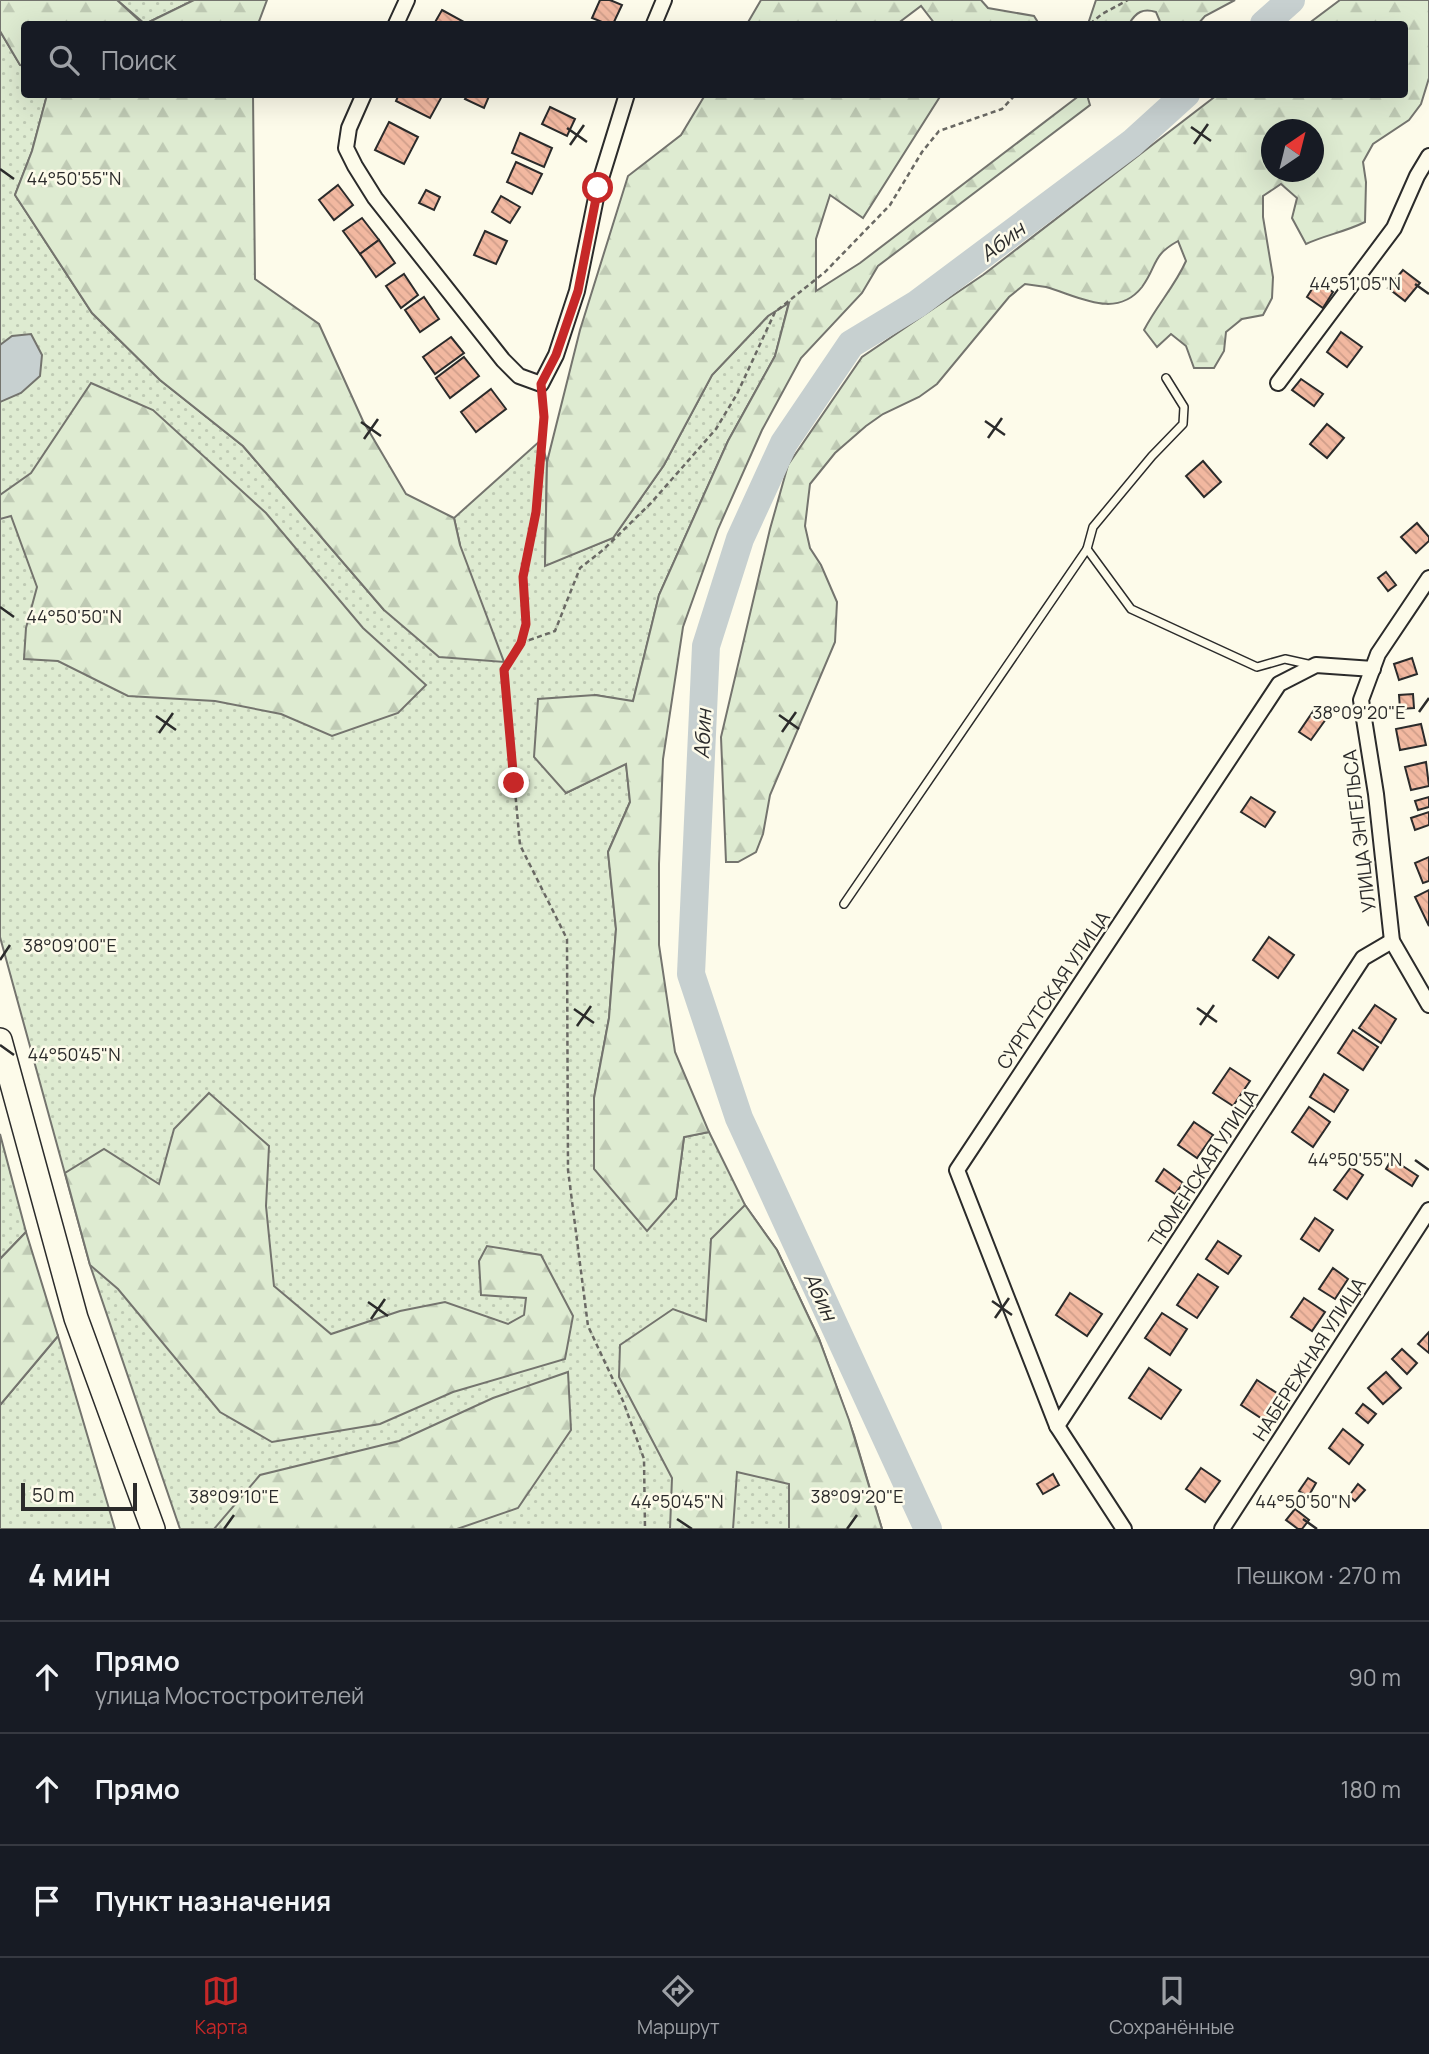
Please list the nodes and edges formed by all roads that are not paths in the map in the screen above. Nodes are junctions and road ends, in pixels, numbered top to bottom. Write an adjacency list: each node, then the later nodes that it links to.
1 (407, 0): 3 (street)
2 (664, 0): 4 (street)
3 (397, 21)
4 (655, 21)
5 (362, 98): 6 (street)
6 (626, 98)
7 (1429, 156): 9 (street)
8 (1166, 378): 10 (lane)
9 (1278, 383)
10 (1087, 549): 12 (lane); 14 (lane)
11 (1429, 578): 13 (street, УЛИЦА ЭНГЕЛЬСА)
12 (1317, 665): 13 (street); 19 (street, СУРГУТСКАЯ УЛИЦА)
13 (1373, 669): 15 (street, УЛИЦА ЭНГЕЛЬСА)
14 (844, 904)
15 (1392, 941): 16 (street, УЛИЦА ЭНГЕЛЬСА); 19 (street, ТЮМЕНСКАЯ УЛИЦА)
16 (1429, 1005)
17 (0, 1040): 20 (highway)
18 (1429, 1210): 22 (street, НАБЕРЕЖНАЯ УЛИЦА)
19 (1057, 1426): 21 (street)
20 (153, 1529)
21 (1124, 1529)
22 (1222, 1529)

